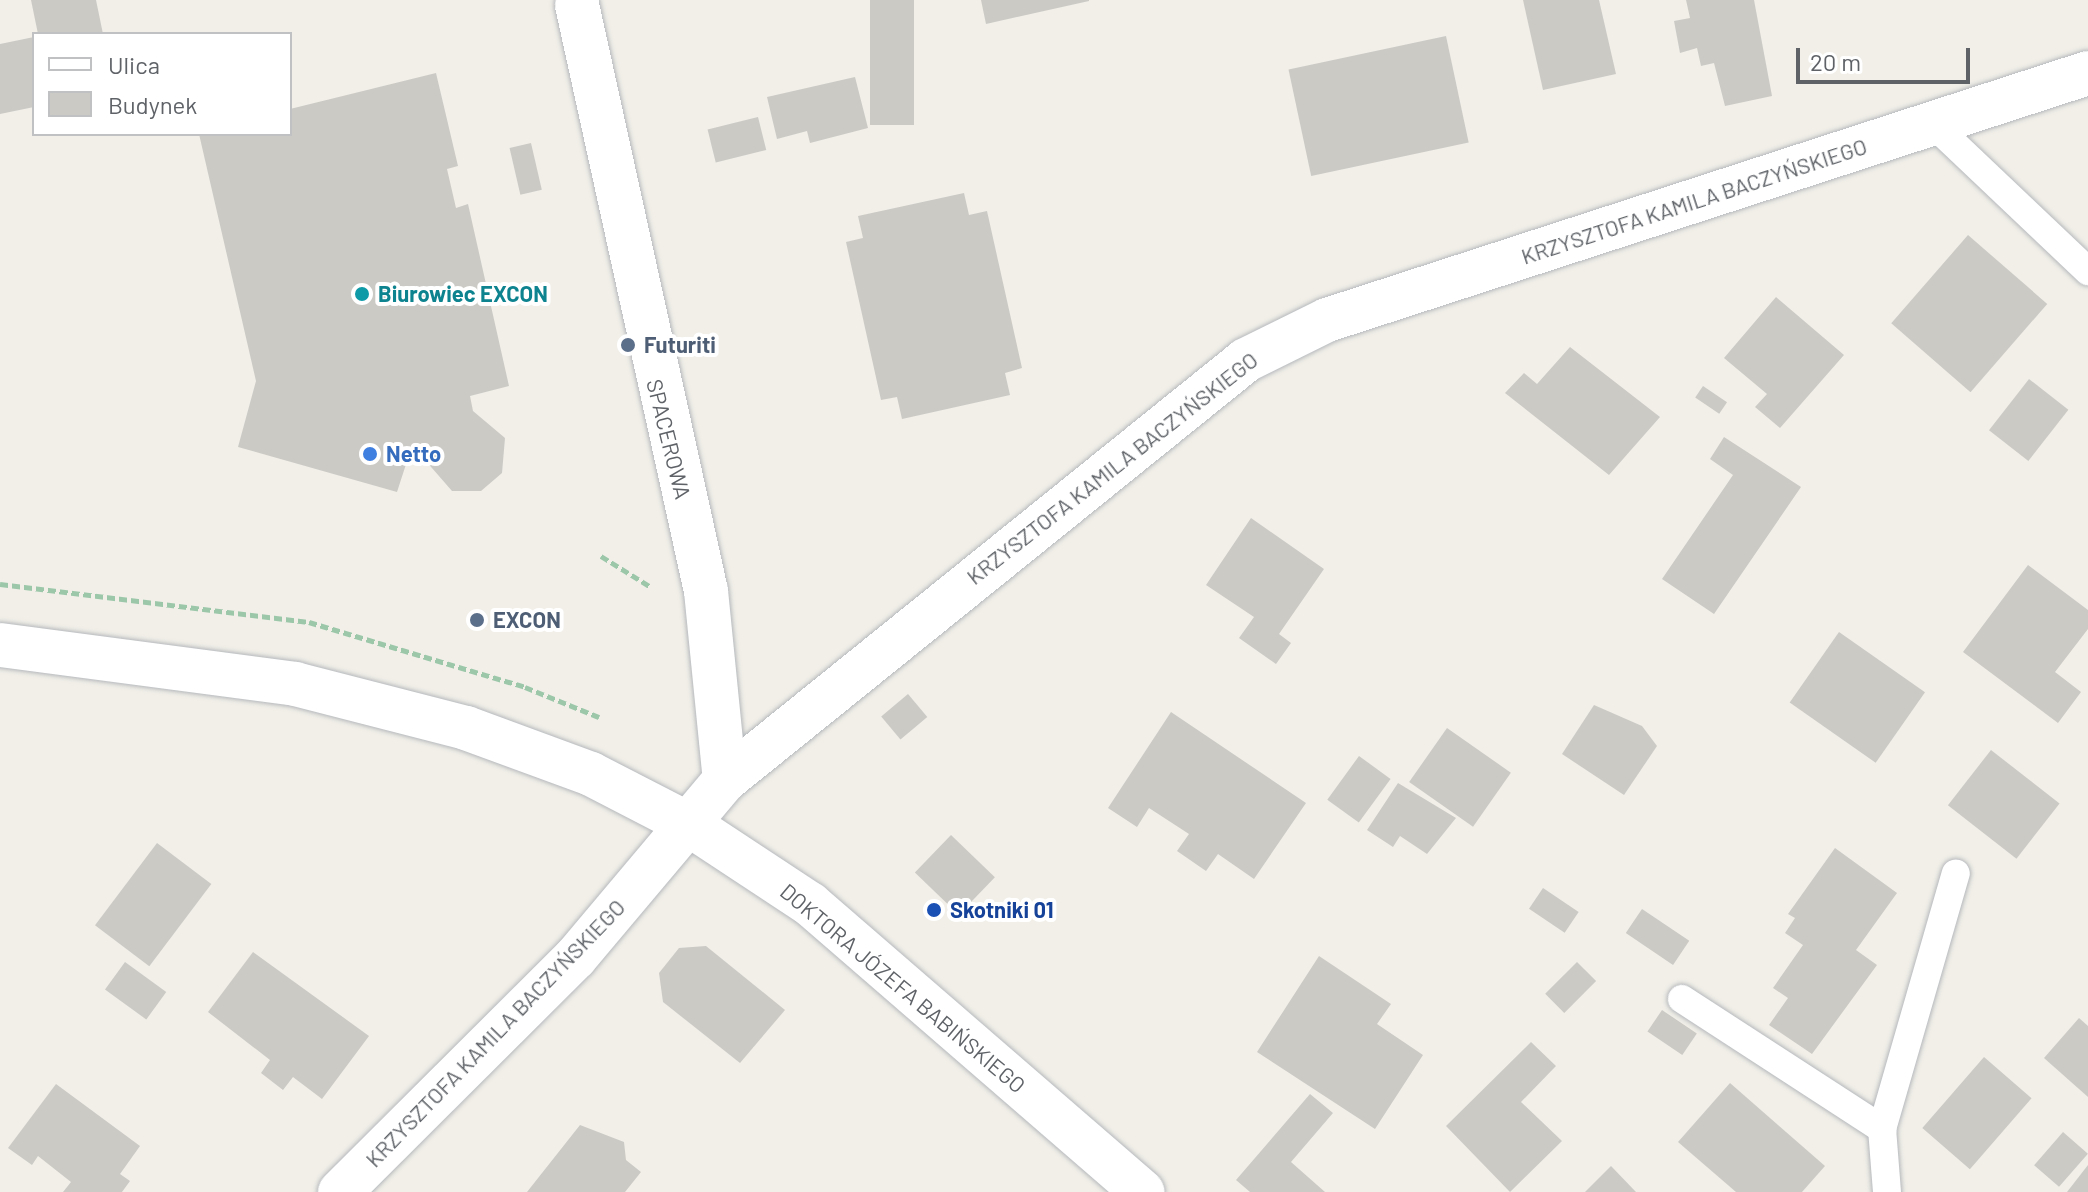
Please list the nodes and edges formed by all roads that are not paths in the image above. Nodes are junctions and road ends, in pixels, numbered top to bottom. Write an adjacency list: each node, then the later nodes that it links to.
1 (577, 5): 6 (street, SPACEROWA)
2 (2088, 73): 3 (street, KRZYSZTOFA KAMILA BACZYŃSKIEGO)
3 (1933, 124): 4 (lane); 6 (street, KRZYSZTOFA KAMILA BACZYŃSKIEGO)
4 (2088, 271)
5 (0, 645): 7 (street, DOKTORA JÓZEFA BABIŃSKIEGO)
6 (725, 780): 7 (street, KRZYSZTOFA KAMILA BACZYŃSKIEGO)
7 (690, 825): 11 (street, KRZYSZTOFA KAMILA BACZYŃSKIEGO); 12 (street, DOKTORA JÓZEFA BABIŃSKIEGO)
8 (1956, 873): 10 (lane)
9 (1682, 999): 10 (lane)
10 (1882, 1129): 13 (lane)
11 (340, 1192)
12 (1143, 1192)
13 (1887, 1192)

